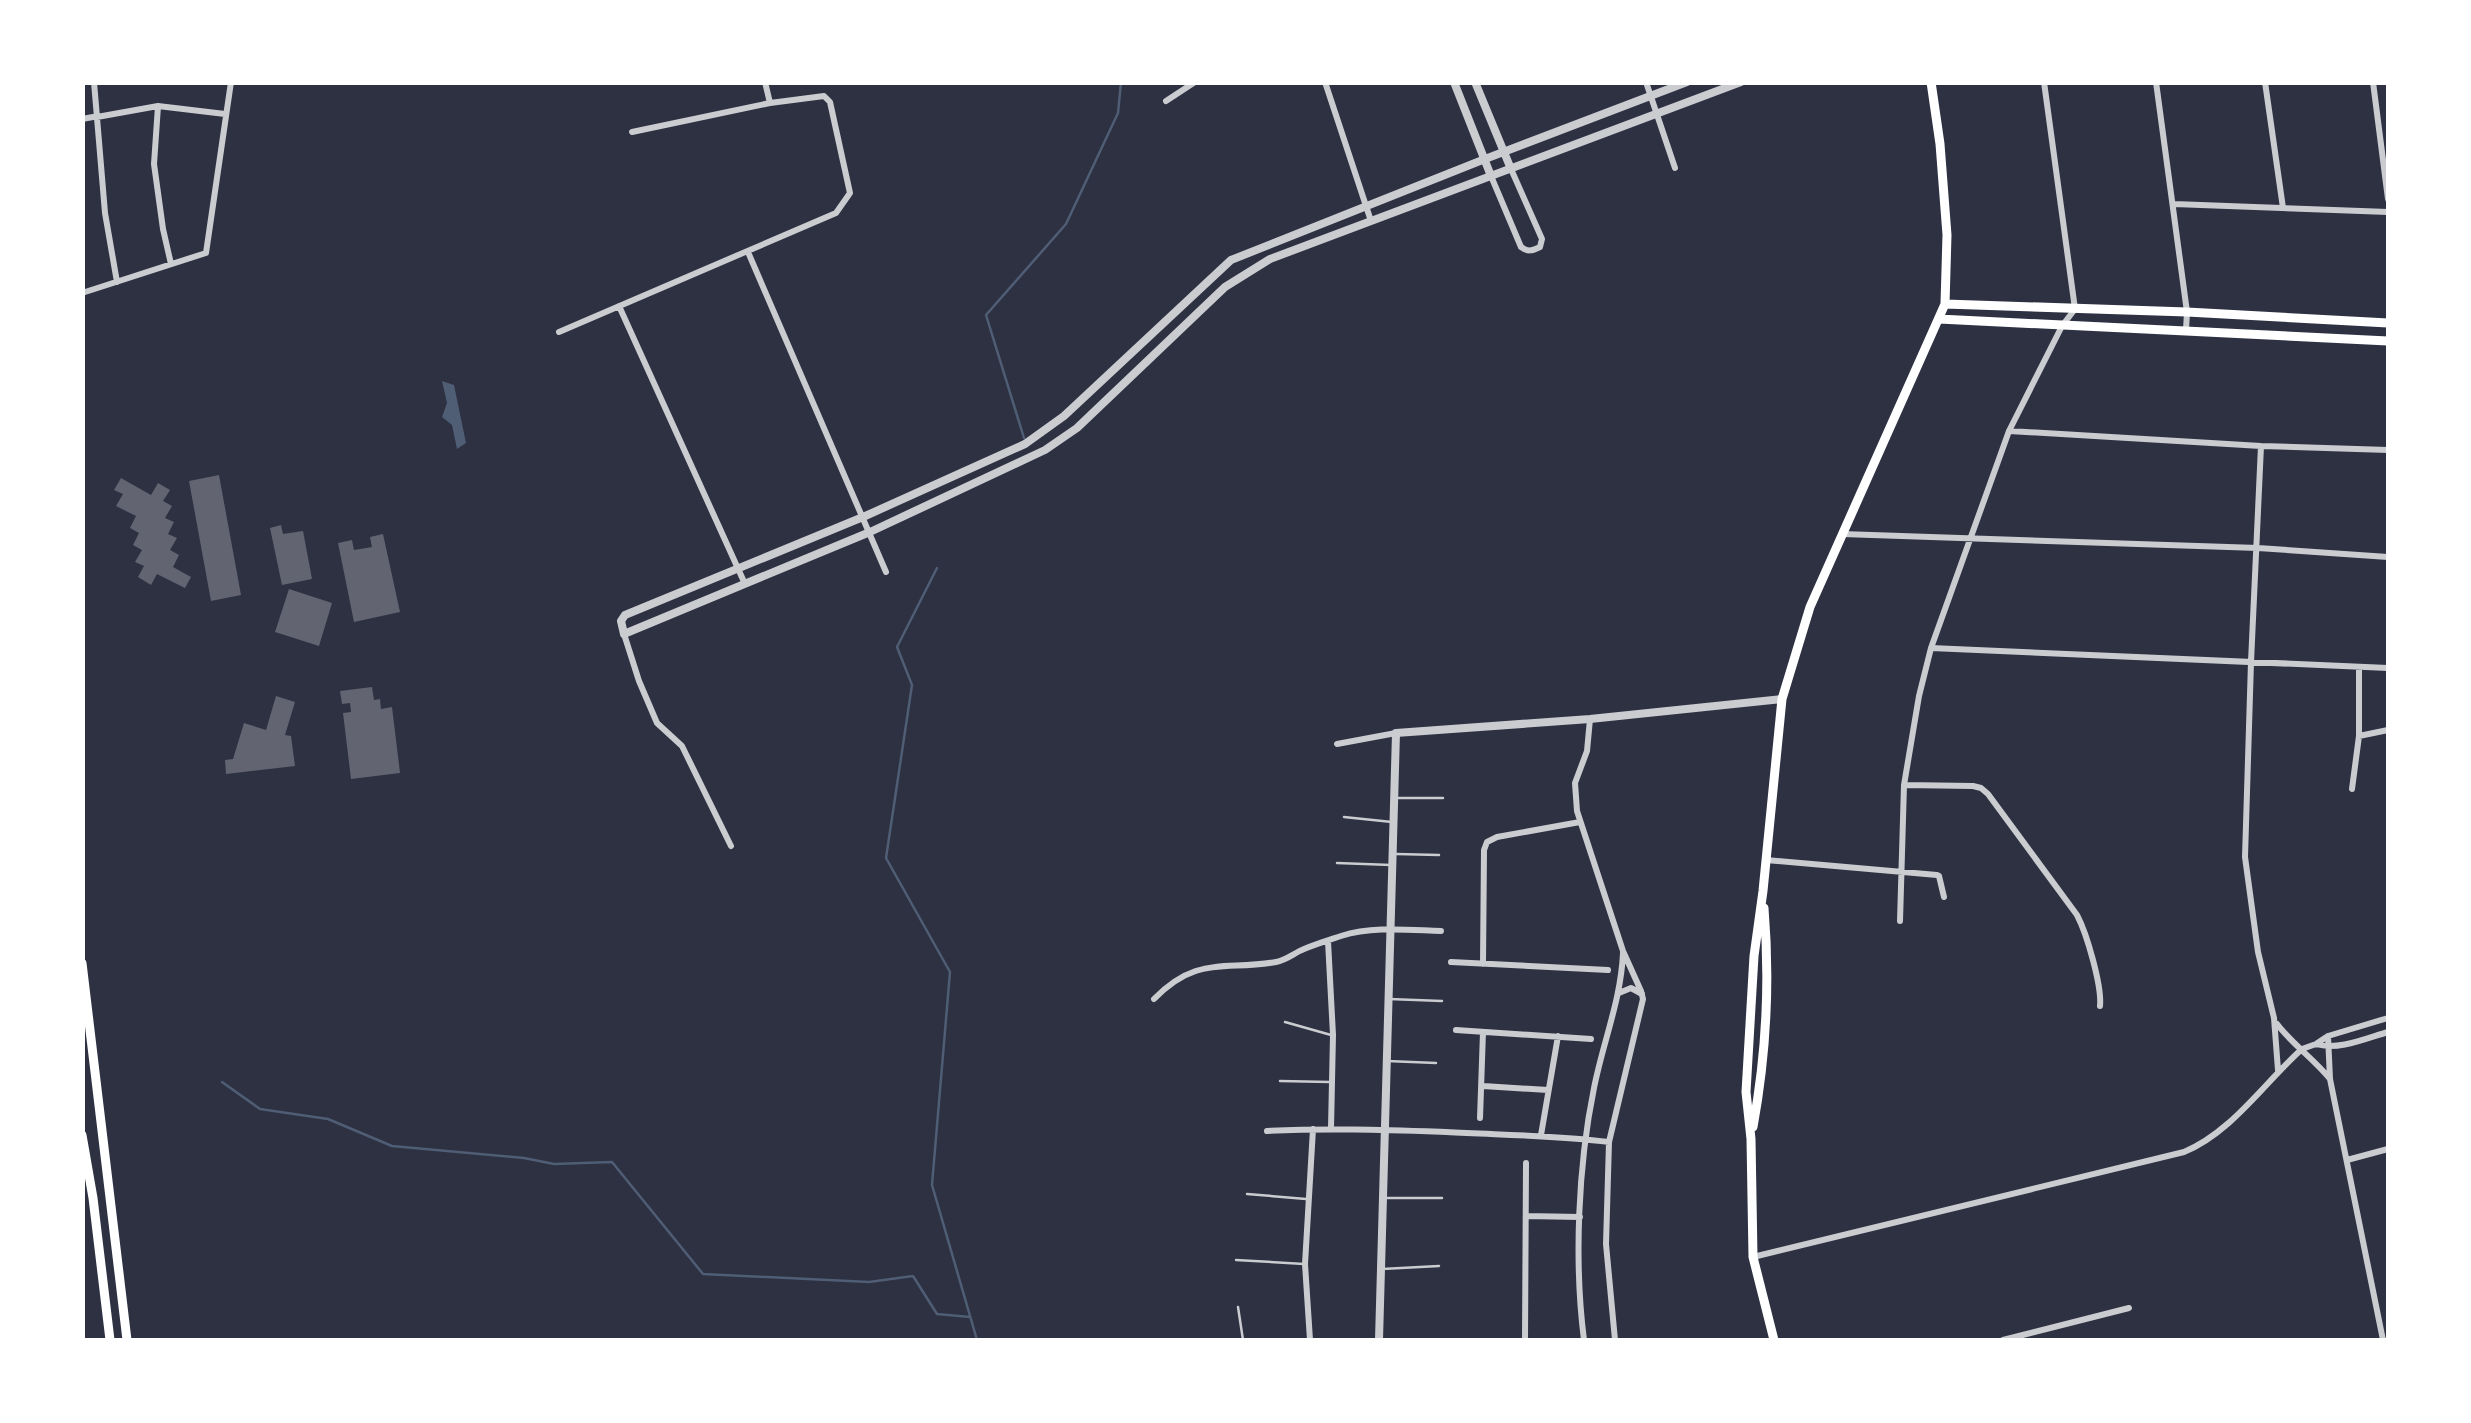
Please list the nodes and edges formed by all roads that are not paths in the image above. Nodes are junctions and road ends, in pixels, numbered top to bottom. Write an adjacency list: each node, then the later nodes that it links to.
1 (94, 82): 22 (street)
2 (231, 82): 20 (street)
3 (766, 82): 18 (street)
4 (1195, 82): 17 (street)
5 (1325, 82): 32 (street)
6 (1454, 82): 26 (street)
7 (1475, 82): 25 (street)
8 (1646, 82): 16 (street)
9 (1687, 82): 16 (street)
10 (1741, 82): 21 (street)
11 (1931, 82): 42 (main road)
12 (2044, 82): 44 (street)
13 (2156, 82): 31 (street)
14 (2265, 82): 33 (street)
15 (2373, 82): 30 (street)
16 (1651, 96): 21 (street); 25 (street)
17 (1166, 102)
18 (770, 103): 24 (street); 36 (street)
19 (158, 106): 20 (street); 22 (street); 38 (street)
20 (225, 114): 38 (street)
21 (1657, 114): 27 (street); 28 (street)
22 (95, 117): 23 (street); 40 (street)
23 (82, 119)
24 (632, 132)
25 (1504, 152): 26 (street); 27 (street)
26 (1484, 160): 29 (street); 32 (street)
27 (1512, 168): 29 (street); 29 (street)
28 (1675, 168)
29 (1491, 176): 35 (street)
30 (2388, 198)
31 (2174, 204): 33 (street); 45 (street)
32 (1365, 206): 35 (street); 37 (street)
33 (2283, 208): 34 (street)
34 (2388, 212)
35 (1371, 221): 39 (street)
36 (748, 252): 43 (street); 59 (street)
37 (1231, 260): 39 (street); 52 (street)
38 (171, 264): 40 (street)
39 (1240, 278): 53 (street)
40 (117, 282): 41 (street)
41 (82, 293)
42 (1945, 304): 44 (main road); 46 (main road)
43 (619, 306): 50 (street); 65 (street)
44 (2075, 308): 45 (main road); 48 (street)
45 (2187, 312): 47 (main road); 49 (street)
46 (1938, 319): 48 (main road); 61 (main road)
47 (2388, 323)
48 (2062, 326): 49 (main road); 54 (street)
49 (2186, 330): 51 (main road)
50 (559, 332)
51 (2388, 341)
52 (1134, 351): 53 (street); 55 (street)
53 (1145, 364): 57 (street)
54 (2009, 431): 56 (street); 62 (street)
55 (1036, 436): 57 (street); 59 (street)
56 (2261, 446): 58 (street); 63 (street)
57 (1045, 450): 60 (street)
58 (2388, 450)
59 (863, 517): 60 (street); 65 (street)
60 (870, 532): 66 (street); 67 (street)
61 (1842, 534): 62 (street); 73 (main road)
62 (1969, 540): 63 (street); 69 (street)
63 (2258, 548): 64 (street); 70 (street)
64 (2388, 557)
65 (738, 569): 67 (street); 68 (street)
66 (886, 572)
67 (745, 585): 68 (street)
68 (624, 634): 86 (street)
69 (1931, 648): 70 (street); 79 (street)
70 (2251, 662): 71 (street); 109 (street)
71 (2359, 667): 72 (street); 77 (street)
72 (2388, 668)
73 (1782, 699): 74 (street); 89 (main road)
74 (1590, 719): 76 (street); 85 (street)
75 (2388, 730): 77 (street)
76 (1396, 733): 78 (street); 81 (street)
77 (2359, 736): 80 (street)
78 (1337, 744)
79 (1904, 785): 92 (street); 108 (street)
80 (2352, 789)
81 (1394, 798): 82 (lane); 84 (street)
82 (1443, 798)
83 (1344, 817): 84 (lane)
84 (1394, 822): 87 (street)
85 (1581, 822): 98 (street); 101 (street)
86 (731, 846)
87 (1393, 854): 88 (lane); 91 (street)
88 (1439, 855)
89 (1766, 860): 92 (street); 152 (main road)
90 (1337, 863): 91 (lane)
91 (1392, 865): 95 (street)
92 (1902, 873): 93 (street); 94 (street)
93 (1944, 897)
94 (1900, 921)
95 (1391, 930): 96 (street); 97 (street); 106 (street)
96 (1441, 932)
97 (1328, 941): 105 (street); 115 (street)
98 (1623, 952): 103 (street); 104 (street)
99 (1452, 962): 101 (street)
100 (82, 963): 143 (main road)
101 (1482, 964): 102 (street)
102 (1608, 970)
103 (1619, 994): 104 (street); 137 (street)
104 (1642, 995): 138 (street)
105 (1154, 998)
106 (1389, 999): 107 (lane); 122 (street)
107 (1442, 1001)
108 (2100, 1006)
109 (2274, 1018): 121 (street); 124 (street)
110 (2388, 1018): 117 (street)
111 (1285, 1022): 115 (lane)
112 (1456, 1030): 113 (street)
113 (1483, 1032): 116 (street); 128 (street)
114 (2388, 1032): 120 (street)
115 (1332, 1035): 127 (street)
116 (1558, 1036): 118 (street); 129 (street)
117 (2328, 1036): 119 (street); 120 (street)
118 (1591, 1039)
119 (2316, 1044): 120 (street); 121 (street)
120 (2330, 1046): 125 (street)
121 (2302, 1049): 124 (street); 125 (street)
122 (1386, 1061): 123 (lane); 133 (street)
123 (1436, 1063)
124 (2278, 1070): 152 (street)
125 (2330, 1079): 140 (street)
126 (1280, 1081): 127 (lane)
127 (1332, 1082): 131 (street)
128 (1483, 1086): 129 (street); 130 (street)
129 (1548, 1090): 136 (street)
130 (1480, 1118)
131 (1331, 1128): 132 (street); 133 (street)
132 (1313, 1129): 134 (street); 149 (street)
133 (1385, 1129): 136 (street); 147 (street)
134 (1267, 1130)
135 (82, 1134): 142 (main road)
136 (1540, 1135): 137 (street)
137 (1586, 1139): 138 (street); 151 (street)
138 (1610, 1142): 166 (street)
139 (2388, 1149): 140 (street)
140 (2346, 1160): 169 (street)
141 (1526, 1163): 150 (street)
142 (90, 1176): 143 (main road); 146 (main road)
143 (109, 1176): 145 (main road)
144 (1247, 1194): 149 (lane)
145 (112, 1196): 146 (main road); 160 (main road)
146 (93, 1198): 159 (main road)
147 (1382, 1198): 148 (lane); 156 (street)
148 (1442, 1198)
149 (1308, 1199): 154 (street)
150 (1526, 1216): 151 (street); 164 (street)
151 (1580, 1217): 165 (street)
152 (1753, 1257): 167 (main road)
153 (1236, 1260): 154 (lane)
154 (1305, 1264): 162 (street)
155 (1438, 1266): 156 (lane)
156 (1380, 1270): 163 (street)
157 (1238, 1307): 161 (lane)
158 (2129, 1308): 168 (street)
159 (110, 1340)
160 (127, 1340)
161 (1243, 1340)
162 (1310, 1340)
163 (1379, 1340)
164 (1525, 1340)
165 (1584, 1340)
166 (1615, 1340)
167 (1774, 1340)
168 (2004, 1340)
169 (2383, 1340)

